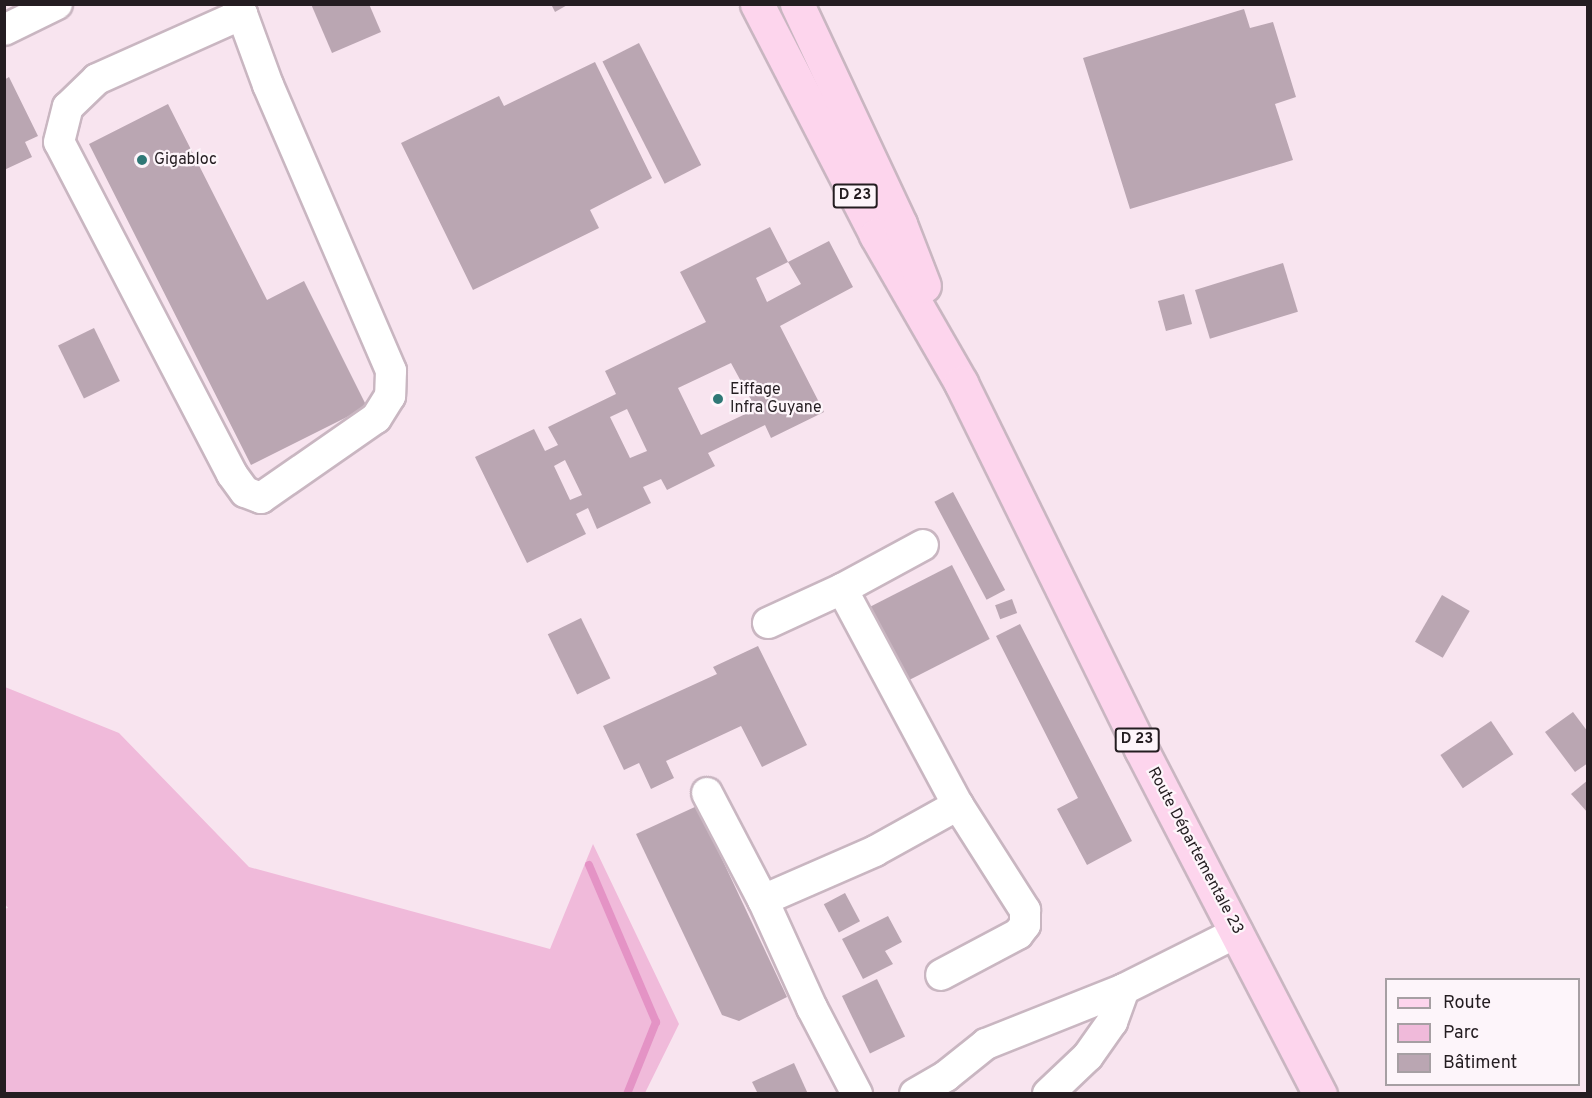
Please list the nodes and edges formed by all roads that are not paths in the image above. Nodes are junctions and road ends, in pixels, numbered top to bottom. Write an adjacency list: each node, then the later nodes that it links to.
1 (57, 4): 5 (lane)
2 (757, 4): 6 (main road, D 23)
3 (797, 4): 6 (main road, D 23)
4 (240, 9): 4 (lane)
5 (4, 30)
6 (961, 383): 13 (main road, Route Départementale 23 / D 23)
7 (923, 545): 8 (lane)
8 (842, 589): 9 (lane); 11 (lane)
9 (768, 623)
10 (707, 793): 12 (lane)
11 (957, 805): 12 (lane); 14 (lane)
12 (763, 900): 16 (lane)
13 (1238, 932): 15 (lane); 19 (main road, Route Départementale 23 / D 23)
14 (941, 975)
15 (1124, 989): 17 (lane); 18 (lane)
16 (856, 1094)
17 (915, 1094)
18 (1048, 1094)
19 (1320, 1094)

